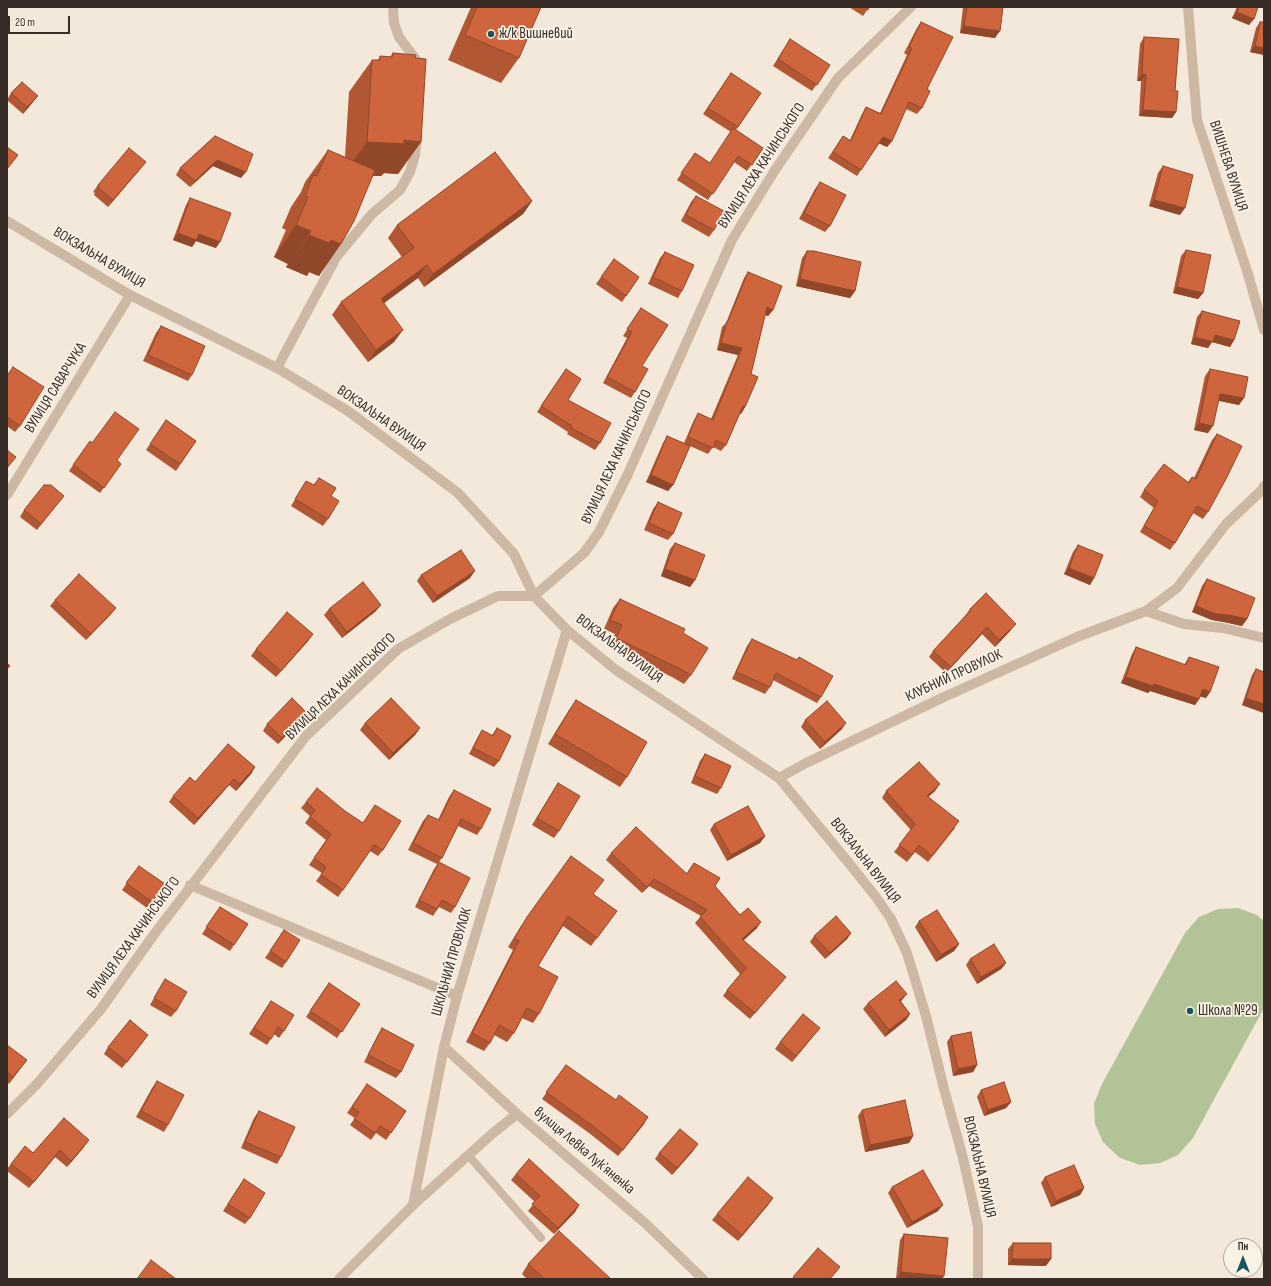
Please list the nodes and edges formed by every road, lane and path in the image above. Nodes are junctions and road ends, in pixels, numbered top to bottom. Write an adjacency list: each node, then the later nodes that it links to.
1 (393, 7): 4 (street)
2 (911, 7): 12 (street, ВУЛИЦЯ ЛЕХА КАЧИНСЬКОГО)
3 (1188, 7): 8 (street, ВИШНЕВА ВУЛИЦЯ)
4 (423, 73)
5 (419, 125): 9 (street)
6 (7, 221): 7 (street, ВОКЗАЛЬНА ВУЛИЦЯ)
7 (130, 296): 9 (street, ВОКЗАЛЬНА ВУЛИЦЯ); 11 (street, ВУЛИЦЯ САВАРЧУКА)
8 (1264, 330)
9 (277, 368): 12 (street, ВОКЗАЛЬНА ВУЛИЦЯ)
10 (1264, 486): 13 (street, КЛУБНИЙ ПРОВУЛОК)
11 (7, 495)
12 (534, 596): 14 (street, ВОКЗАЛЬНА ВУЛИЦЯ); 17 (street, ВУЛИЦЯ ЛЕХА КАЧИНСЬКОГО)
13 (1146, 611): 15 (street); 16 (street, КЛУБНИЙ ПРОВУЛОК)
14 (568, 630): 16 (street, ВОКЗАЛЬНА ВУЛИЦЯ); 18 (street, ШКІЛЬНИЙ ПРОВУЛОК)
15 (1264, 638)
16 (779, 778): 27 (street, ВОКЗАЛЬНА ВУЛИЦЯ)
17 (190, 885): 18 (street); 20 (street, ВУЛИЦЯ ЛЕХА КАЧИНСЬКОГО)
18 (457, 996): 19 (street, ШКІЛЬНИЙ ПРОВУЛОК)
19 (444, 1047): 21 (street, вулиця Левка Лукʼяненка); 23 (street, ШКІЛЬНИЙ ПРОВУЛОК)
20 (7, 1114)
21 (517, 1114): 22 (street); 26 (street, вулиця Левка Лукʼяненка)
22 (468, 1155): 23 (street); 24 (lane)
23 (413, 1205): 25 (street)
24 (541, 1238)
25 (339, 1279)
26 (703, 1279)
27 (978, 1279)

